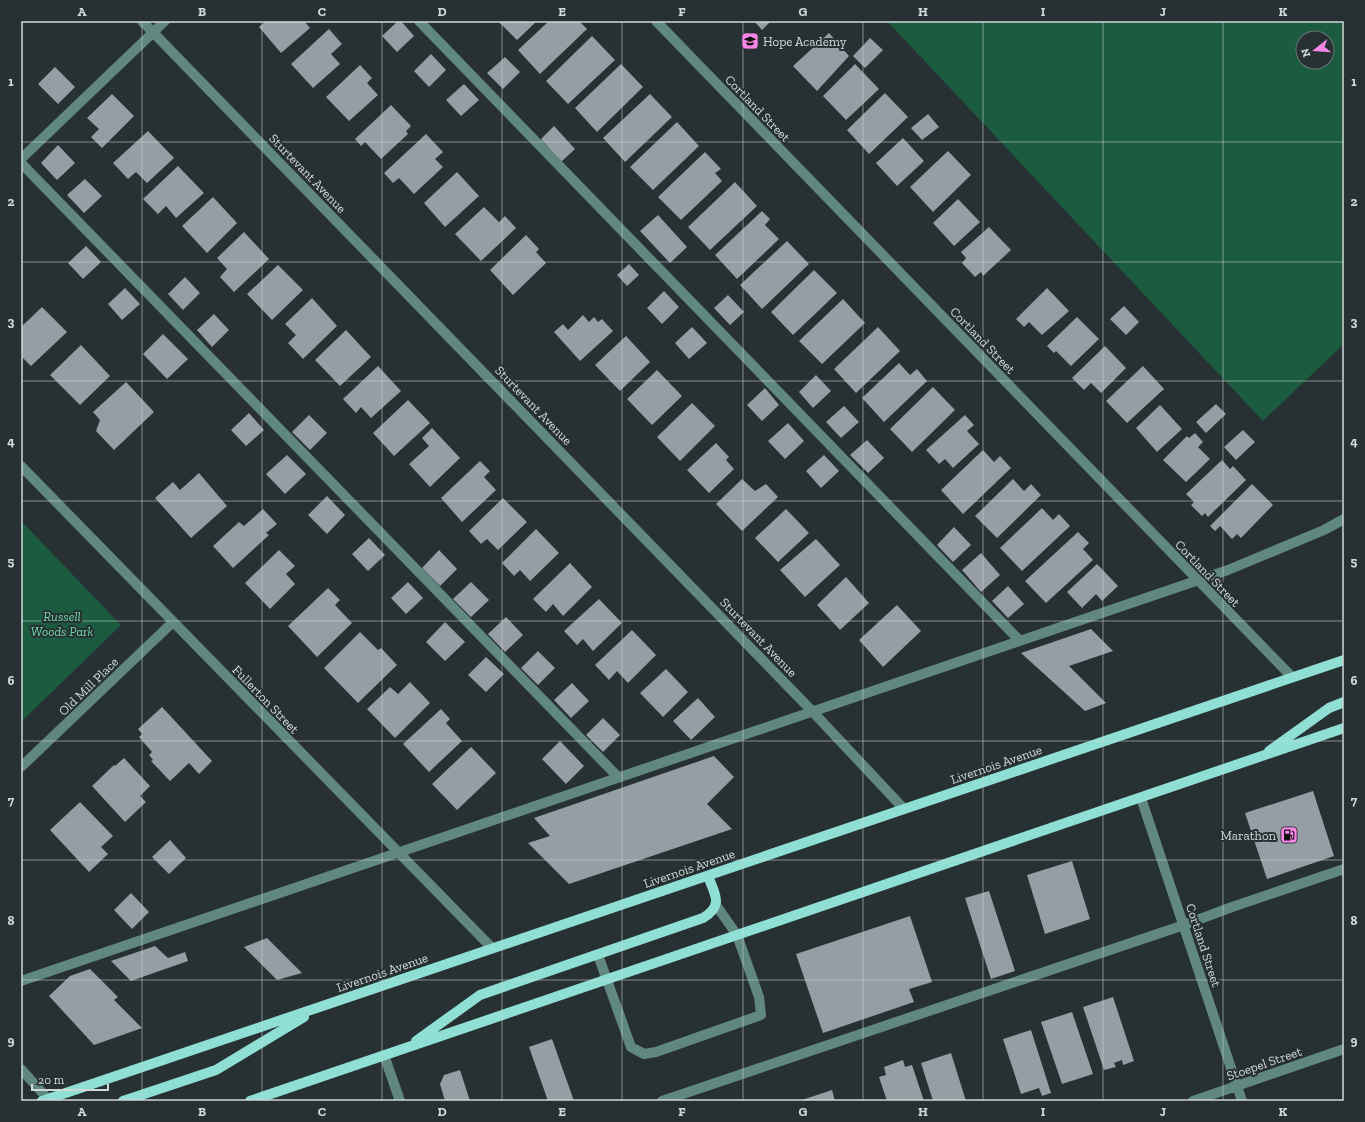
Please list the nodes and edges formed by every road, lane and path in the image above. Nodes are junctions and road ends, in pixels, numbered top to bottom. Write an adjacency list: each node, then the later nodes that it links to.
1 (142, 21): 5 (street, Sturtevant Avenue)
2 (165, 21): 5 (street)
3 (419, 21): 12 (street)
4 (656, 21): 10 (street, Cortland Street)
5 (153, 32): 6 (street); 16 (street, Sturtevant Avenue)
6 (21, 159)
7 (21, 163): 20 (street)
8 (21, 466): 11 (street, Fullerton Street)
9 (1344, 519): 10 (street)
10 (1196, 580): 12 (street); 14 (street, Cortland Street)
11 (173, 622): 19 (street, Old Mill Place); 23 (street, Fullerton Street)
12 (1020, 640): 16 (street)
13 (1344, 660): 14 (main road, Livernois Avenue)
14 (1292, 678): 22 (main road, Livernois Avenue)
15 (1344, 702): 18 (main road)
16 (812, 711): 20 (street); 22 (street, Sturtevant Avenue)
17 (1344, 728): 18 (main road)
18 (1261, 757): 21 (main road)
19 (21, 768)
20 (618, 777): 23 (street)
21 (1141, 798): 27 (street, Cortland Street); 28 (main road)
22 (904, 809): 25 (main road, Livernois Avenue)
23 (398, 852): 29 (street, Fullerton Street); 32 (street)
24 (1344, 869): 27 (street)
25 (708, 876): 26 (main road); 29 (main road, Livernois Avenue)
26 (716, 905): 28 (street); 30 (main road)
27 (1184, 925): 38 (street, Cortland Street); 43 (street)
28 (737, 935): 31 (main road); 31 (street)
29 (492, 948): 33 (main road, Livernois Avenue)
30 (598, 955): 31 (street); 34 (main road)
31 (607, 979): 34 (main road)
32 (21, 981)
33 (321, 1007): 39 (main road, Livernois Avenue); 40 (main road)
34 (406, 1048): 36 (main road)
35 (1344, 1049): 38 (street, Stoepel Street)
36 (384, 1056): 41 (main road); 42 (street)
37 (21, 1069): 39 (street)
38 (1237, 1086): 44 (street, Stoepel Street); 45 (street, Cortland Street)
39 (45, 1100)
40 (123, 1101)
41 (250, 1101)
42 (400, 1101)
43 (662, 1101)
44 (1193, 1101)
45 (1242, 1101)

